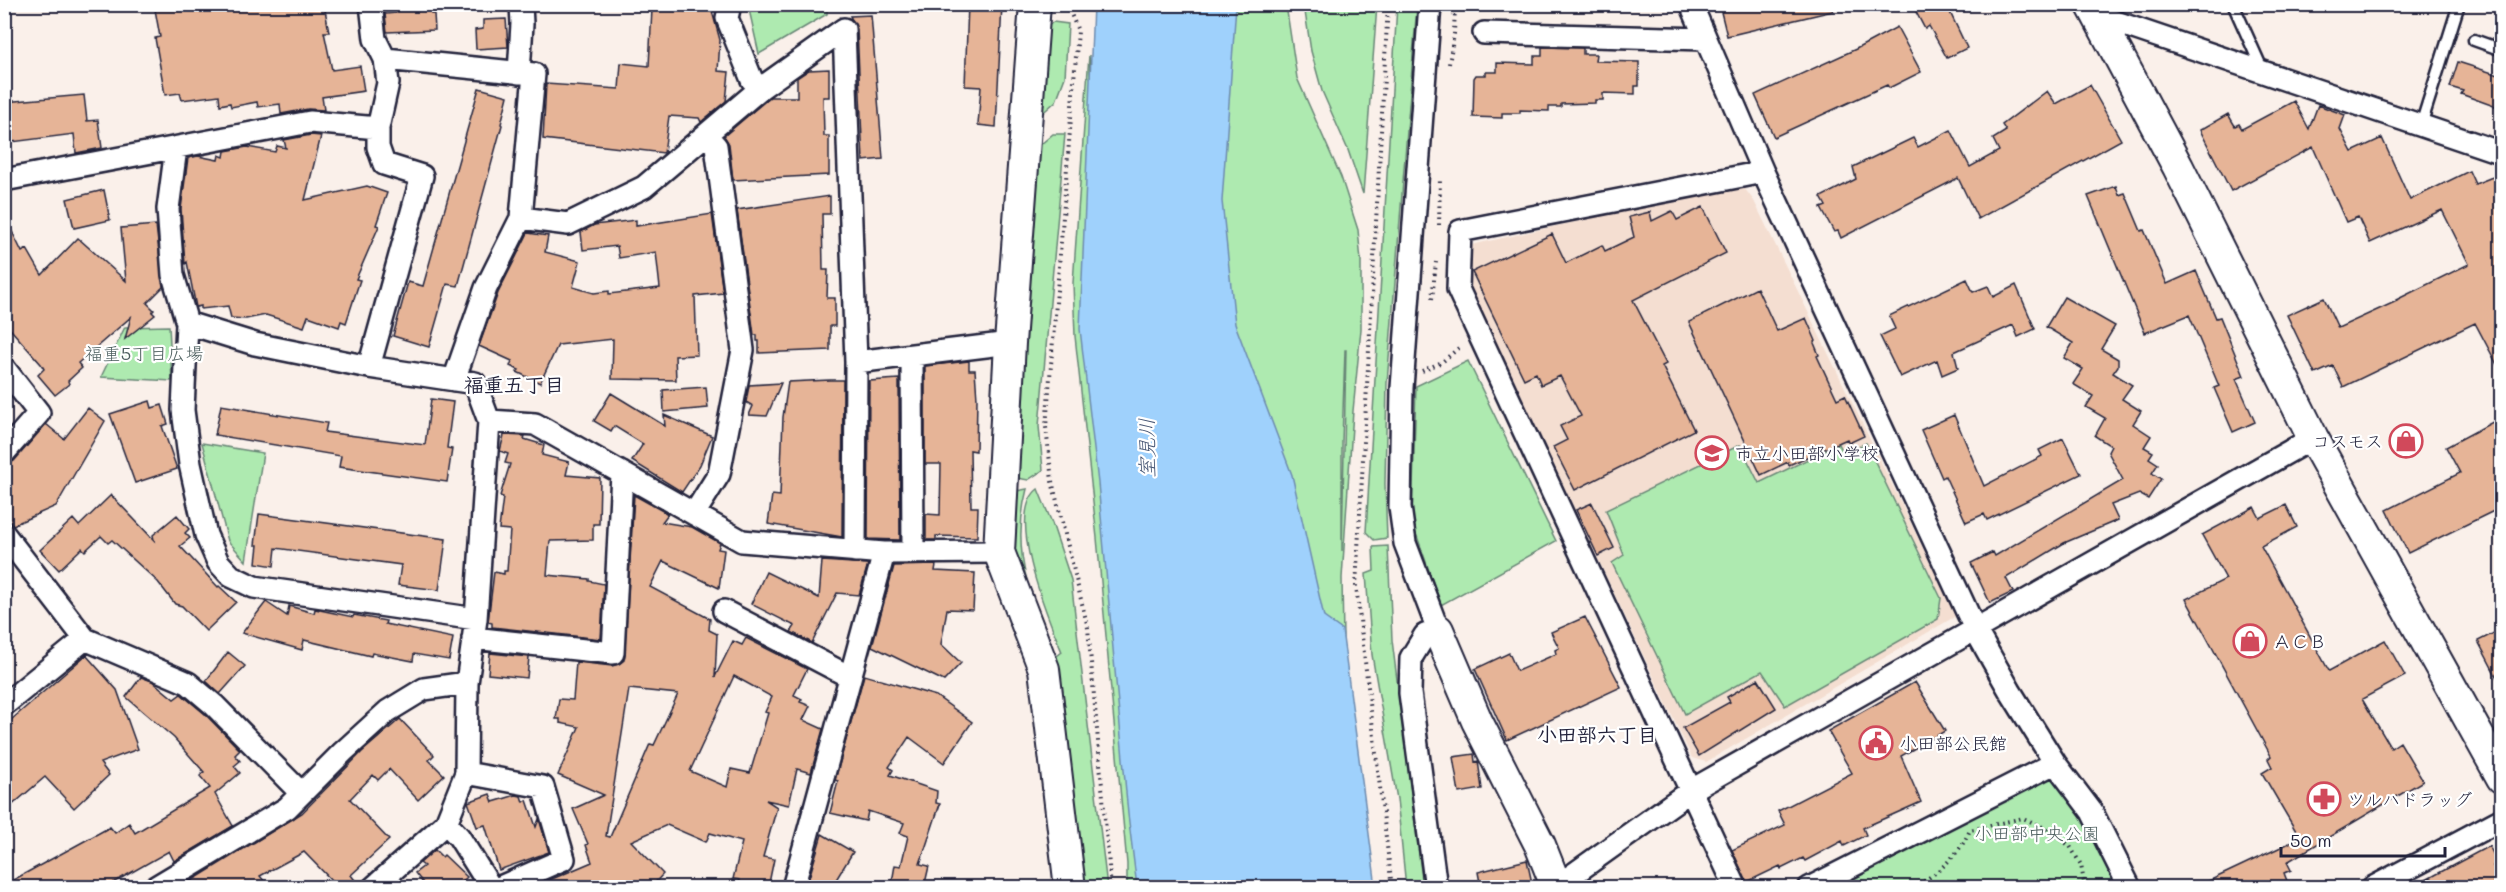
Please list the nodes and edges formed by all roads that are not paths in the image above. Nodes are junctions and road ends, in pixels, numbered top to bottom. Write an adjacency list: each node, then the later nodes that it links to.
1 (371, 4): 15 (street)
2 (521, 4): 17 (street)
3 (730, 4): 18 (street)
4 (1035, 4): 28 (street)
5 (1430, 4): 46 (street)
6 (1691, 4): 12 (street)
7 (2066, 4): 10 (street)
8 (2232, 4): 16 (lane)
9 (2458, 4): 19 (lane)
10 (2094, 10): 16 (street); 35 (street)
11 (1484, 33): 12 (street)
12 (1706, 39): 24 (street)
13 (2474, 40): 14 (lane)
14 (2502, 50)
15 (385, 59): 17 (street); 20 (street)
16 (2263, 72): 19 (street)
17 (519, 73): 26 (street)
18 (761, 88): 21 (street); 30 (street)
19 (2421, 125): 23 (street)
20 (378, 128): 22 (street); 31 (street)
21 (706, 135): 26 (street); 38 (street)
22 (176, 148): 25 (street); 27 (street)
23 (2502, 153)
24 (1763, 172): 47 (street); 55 (street)
25 (4, 180)
26 (521, 218): 33 (street)
27 (187, 323): 31 (street); 45 (street)
28 (1010, 344): 29 (street); 41 (street)
29 (912, 356): 30 (street); 43 (street)
30 (856, 362): 40 (street)
31 (369, 367): 33 (street)
32 (4, 368): 36 (street)
33 (454, 380): 34 (street)
34 (489, 421): 37 (street); 45 (street)
35 (2313, 438): 47 (street); 54 (street)
36 (4, 453)
37 (622, 473): 38 (street); 45 (street)
38 (694, 514): 40 (street)
39 (4, 534): 48 (street)
40 (855, 551): 42 (street)
41 (999, 552): 43 (street); 65 (street)
42 (884, 553): 43 (street); 49 (street)
43 (913, 553)
44 (724, 611): 49 (street)
45 (474, 629): 50 (street)
46 (1438, 630): 59 (street); 66 (street)
47 (1976, 631): 52 (street); 55 (street)
48 (85, 639): 51 (street); 56 (street)
49 (850, 677): 64 (street)
50 (467, 683): 53 (street); 56 (street)
51 (4, 705)
52 (2055, 763): 68 (street); 69 (street)
53 (466, 773): 58 (street); 63 (street)
54 (2502, 778)
55 (1690, 791): 59 (street); 67 (street)
56 (301, 793): 60 (street)
57 (2502, 819): 70 (street)
58 (446, 823): 61 (street); 62 (street)
59 (1557, 887)
60 (154, 888)
61 (373, 888)
62 (491, 888)
63 (498, 888)
64 (793, 888)
65 (1070, 888)
66 (1436, 888)
67 (1736, 888)
68 (1809, 888)
69 (2130, 888)
70 (2372, 888)

